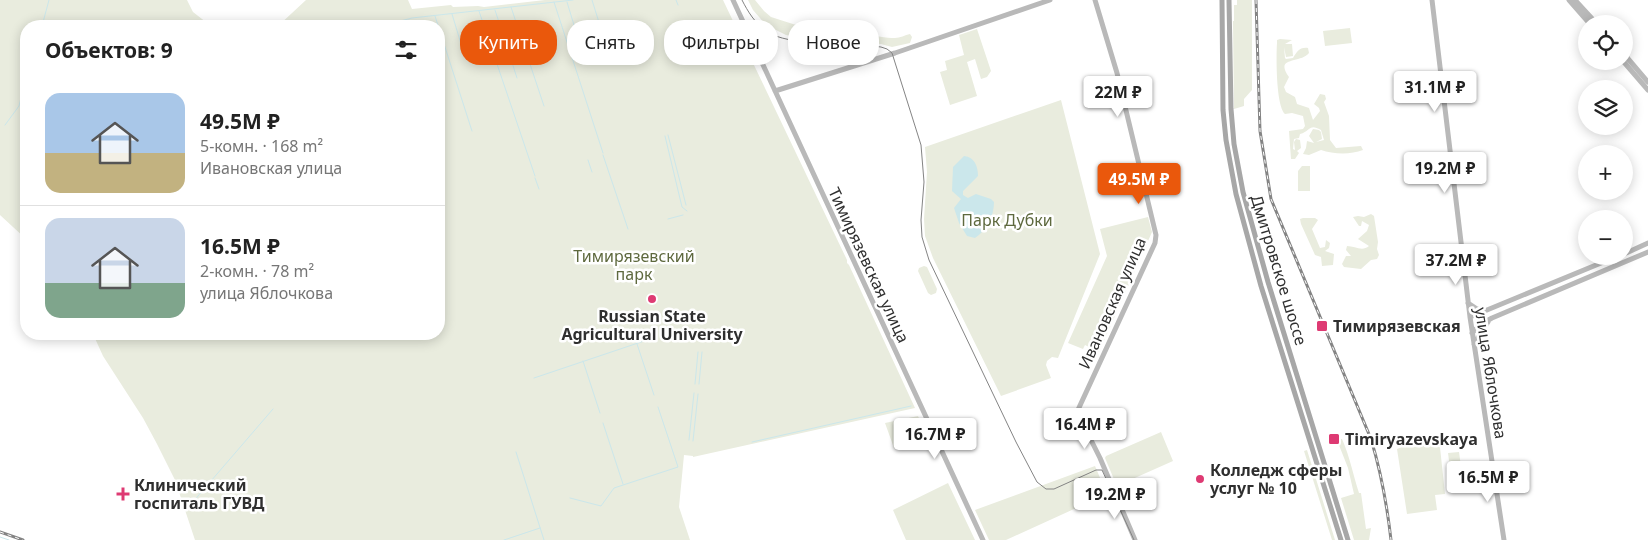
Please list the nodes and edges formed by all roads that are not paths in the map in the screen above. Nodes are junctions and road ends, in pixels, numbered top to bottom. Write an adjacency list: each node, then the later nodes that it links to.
1 (733, 0): 15 (street, Тимирязевская улица)
2 (1050, 0): 15 (street)
3 (1095, 0): 27 (street, Ивановская улица)
4 (1222, 0): 28 (main road, Дмитровское шоссе)
5 (1229, 0): 29 (main road, Дмитровское шоссе)
6 (1432, 0): 20 (street, улица Яблочкова)
7 (1569, 0): 9 (street)
8 (1575, 0): 10 (street)
9 (1582, 15)
10 (1589, 15)
11 (1633, 64): 13 (street)
12 (1631, 70): 14 (street)
13 (1648, 82)
14 (1648, 90)
15 (775, 91): 26 (street, Тимирязевская улица)
16 (1648, 243): 17 (street)
17 (1633, 250)
18 (1648, 252): 23 (street)
19 (1596, 265): 21 (street)
20 (1468, 303): 21 (street); 22 (street, улица Яблочкова)
21 (1486, 311): 22 (street)
22 (1470, 317): 24 (street, улица Яблочкова)
23 (1492, 318): 24 (street); 25 (street)
24 (1472, 332): 25 (street, улица Яблочкова)
25 (1474, 345): 30 (street, улица Яблочкова)
26 (983, 540)
27 (1134, 540)
28 (1341, 540)
29 (1348, 540)
30 (1504, 540)

